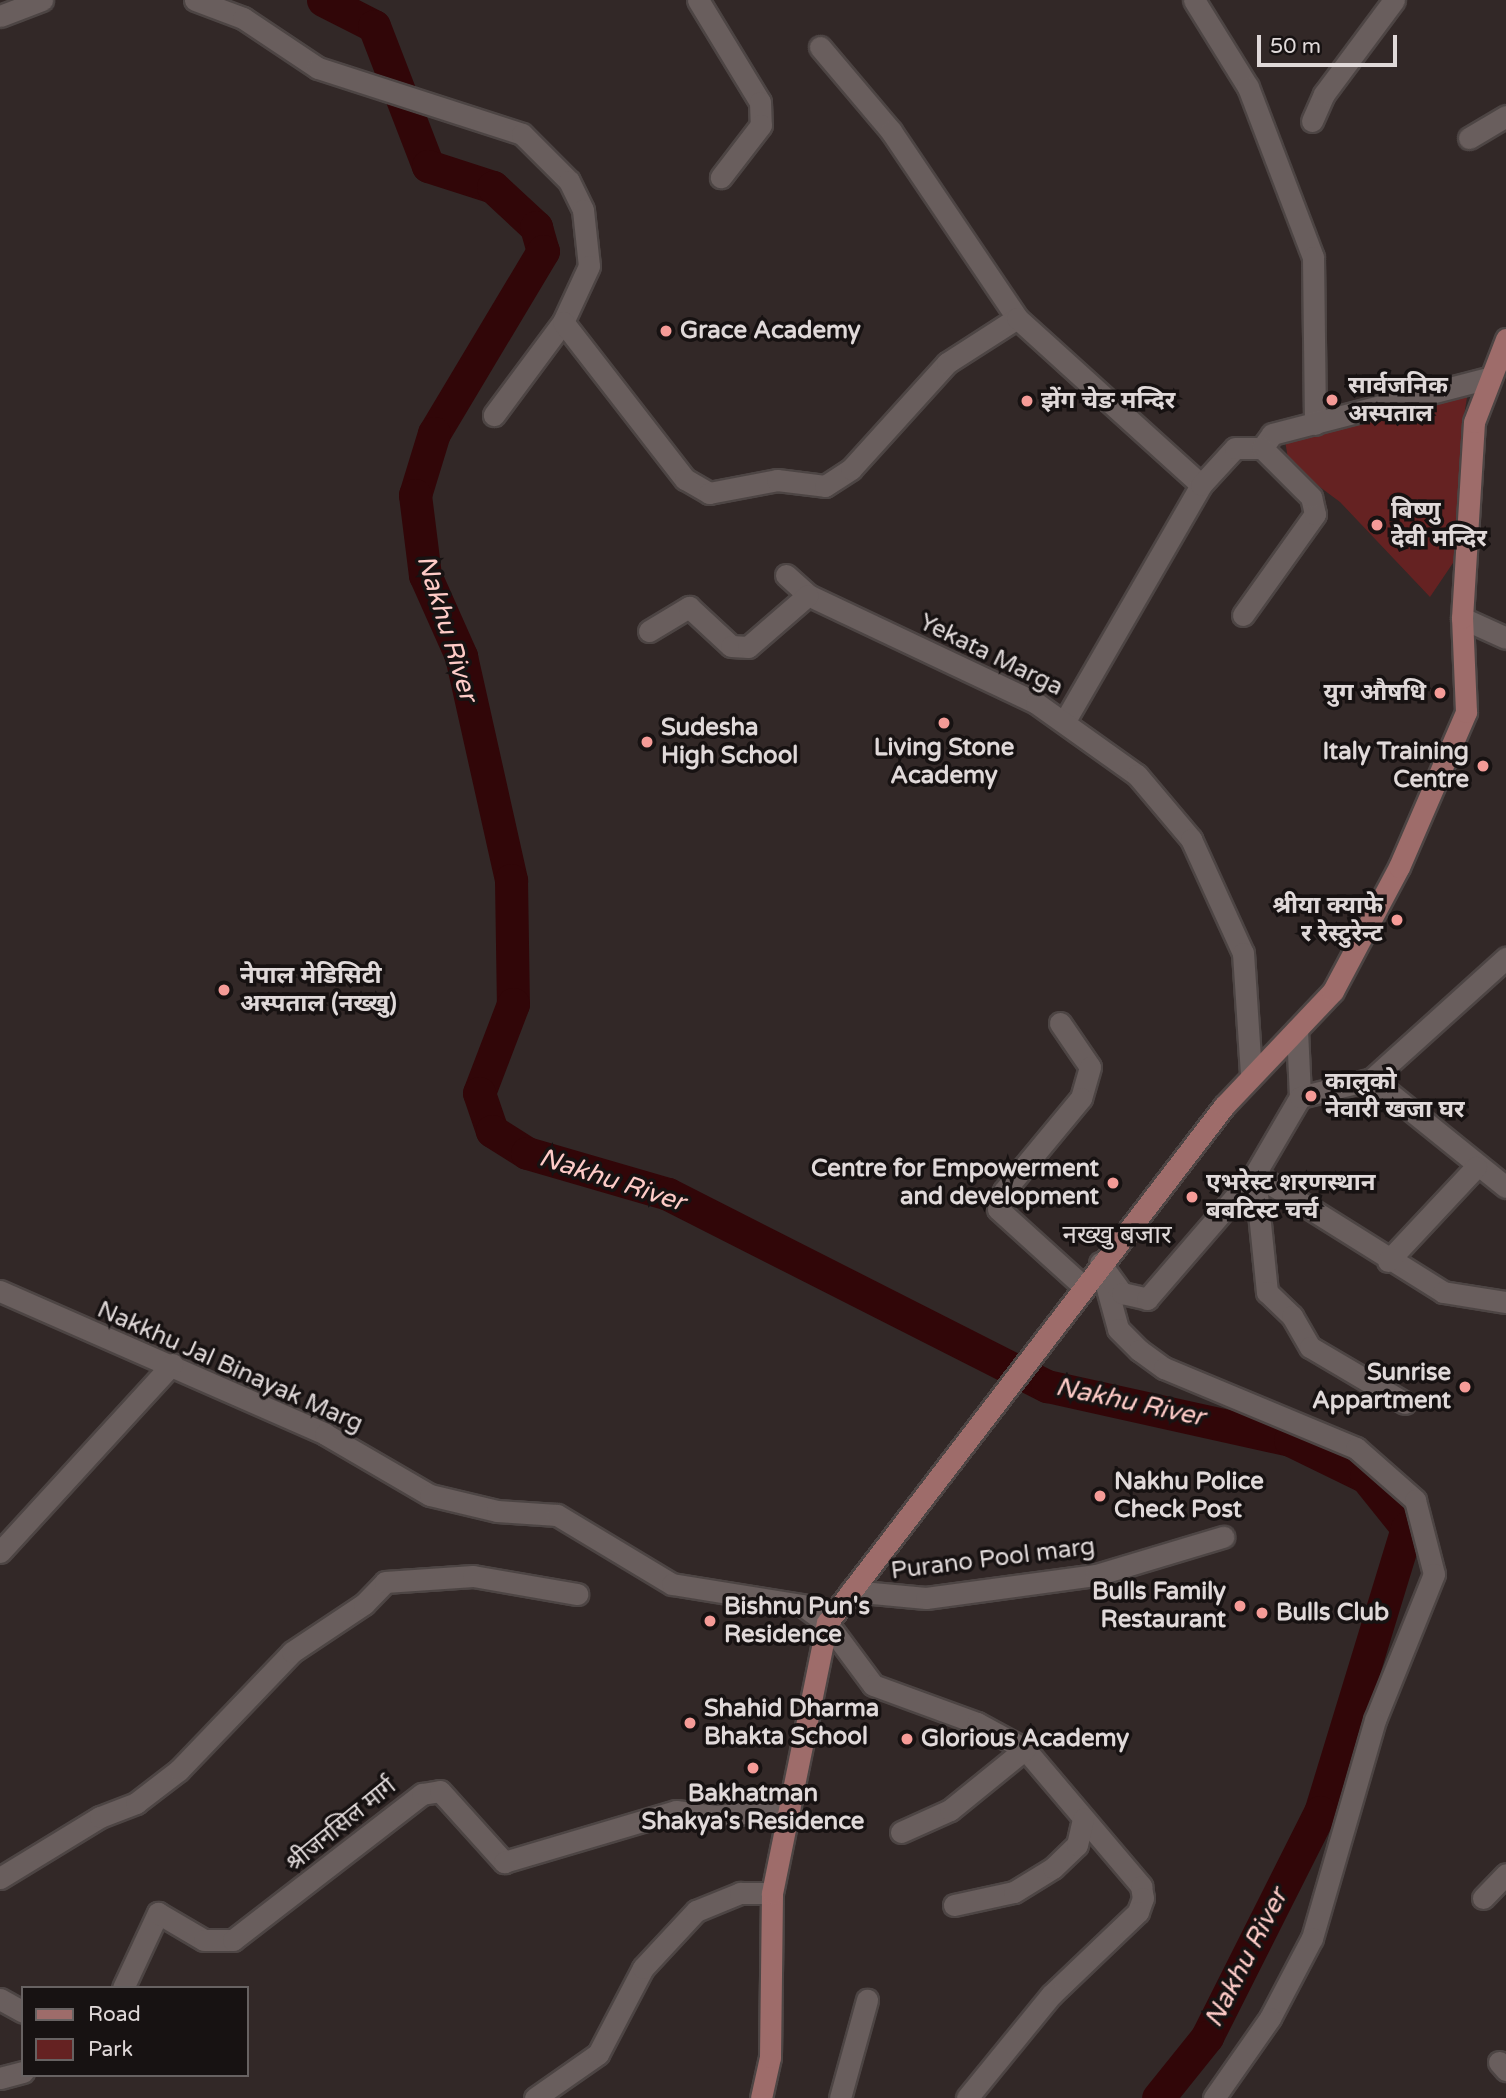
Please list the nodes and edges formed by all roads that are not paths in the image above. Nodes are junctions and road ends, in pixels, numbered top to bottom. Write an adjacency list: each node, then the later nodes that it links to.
1 (41, 0): 6 (street)
2 (195, 0): 13 (street)
3 (698, 0): 11 (street)
4 (1194, 0): 18 (street)
5 (1394, 0): 9 (street)
6 (0, 16)
7 (820, 47): 12 (street)
8 (1506, 116): 10 (street)
9 (1312, 121)
10 (1469, 138)
11 (722, 177)
12 (1017, 318): 13 (street); 20 (street)
13 (563, 322): 17 (street)
14 (1506, 339): 16 (main road)
15 (1506, 363): 16 (main road)
16 (1489, 378): 18 (street); 24 (main road)
17 (494, 415)
18 (1315, 424): 19 (street)
19 (1262, 448): 20 (street); 23 (street)
20 (1201, 485): 27 (street)
21 (786, 575): 22 (street, Yekata Marga)
22 (808, 595): 25 (street); 27 (street, Yekata Marga)
23 (1243, 615)
24 (1462, 618): 26 (street); 30 (main road)
25 (649, 631)
26 (1506, 638)
27 (1065, 721): 31 (street, Yekata Marga)
28 (1506, 958): 32 (street)
29 (1060, 1023): 39 (street)
30 (1297, 1030): 31 (main road); 33 (street)
31 (1251, 1072): 38 (main road)
32 (1372, 1079): 33 (street); 34 (street)
33 (1300, 1097): 35 (street)
34 (1476, 1167): 36 (street); 37 (street)
35 (1255, 1174): 37 (street); 38 (street); 43 (street)
36 (1506, 1187)
37 (1388, 1261): 41 (street)
38 (1100, 1263): 39 (main road); 68 (street)
39 (1083, 1286): 46 (main road)
40 (0, 1291): 42 (street, Nakkhu Jal Binayak Marg)
41 (1506, 1302)
42 (172, 1364): 45 (street); 48 (street, Nakkhu Jal Binayak Marg)
43 (1405, 1403)
44 (1223, 1538): 46 (street, Purano Pool marg)
45 (0, 1552)
46 (850, 1591): 48 (main road)
47 (577, 1594): 54 (street)
48 (827, 1623): 49 (street); 50 (main road)
49 (1025, 1749): 51 (street); 52 (street)
50 (790, 1809): 55 (main road); 58 (street, श्रीजनसिल मार्ग)
51 (1083, 1819): 57 (street); 67 (street)
52 (901, 1832)
53 (1506, 1874): 56 (street)
54 (0, 1878)
55 (772, 1893): 64 (street); 65 (main road)
56 (1483, 1898)
57 (954, 1905)
58 (124, 1986)
59 (0, 1999): 61 (street)
60 (867, 2000): 66 (street)
61 (21, 2011)
62 (21, 2073): 63 (street)
63 (0, 2078)
64 (535, 2098)
65 (761, 2098)
66 (840, 2098)
67 (967, 2098)
68 (1214, 2098)

